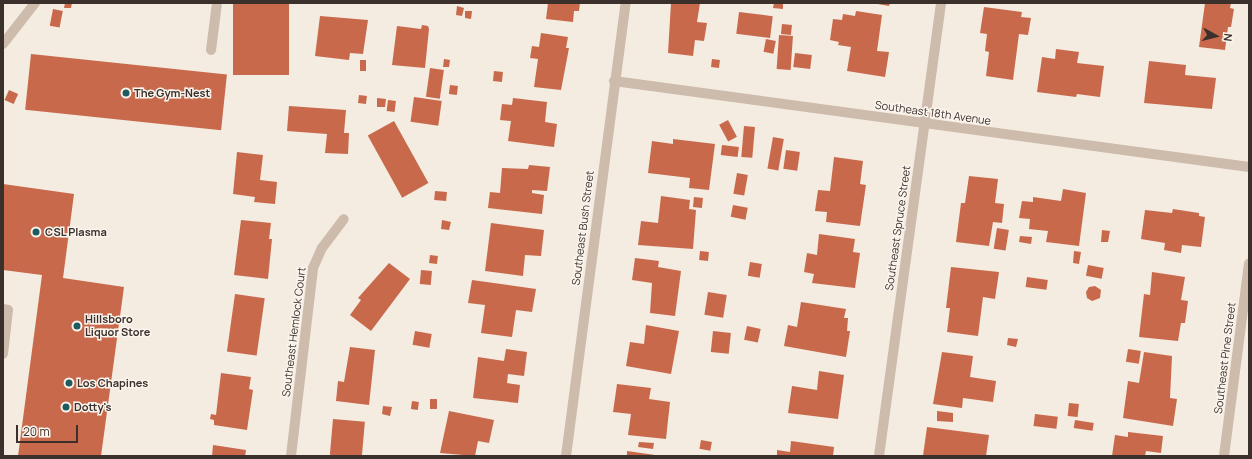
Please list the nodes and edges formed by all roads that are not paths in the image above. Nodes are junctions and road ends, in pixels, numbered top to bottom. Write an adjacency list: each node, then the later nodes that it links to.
1 (35, 3): 5 (street)
2 (217, 3): 6 (street)
3 (626, 3): 7 (street, Southeast Bush Street)
4 (941, 3): 8 (street, Southeast Spruce Street)
5 (3, 44)
6 (211, 50)
7 (614, 81): 8 (street, Southeast 18th Avenue); 15 (street, Southeast Bush Street)
8 (924, 124): 9 (street, Southeast 18th Avenue); 16 (street, Southeast Spruce Street)
9 (1249, 167)
10 (344, 219): 14 (street, Southeast Hemlock Court)
11 (1249, 264): 17 (street, Southeast Pine Street)
12 (3, 309): 13 (street)
13 (3, 354)
14 (290, 456)
15 (566, 456)
16 (880, 456)
17 (1224, 456)

